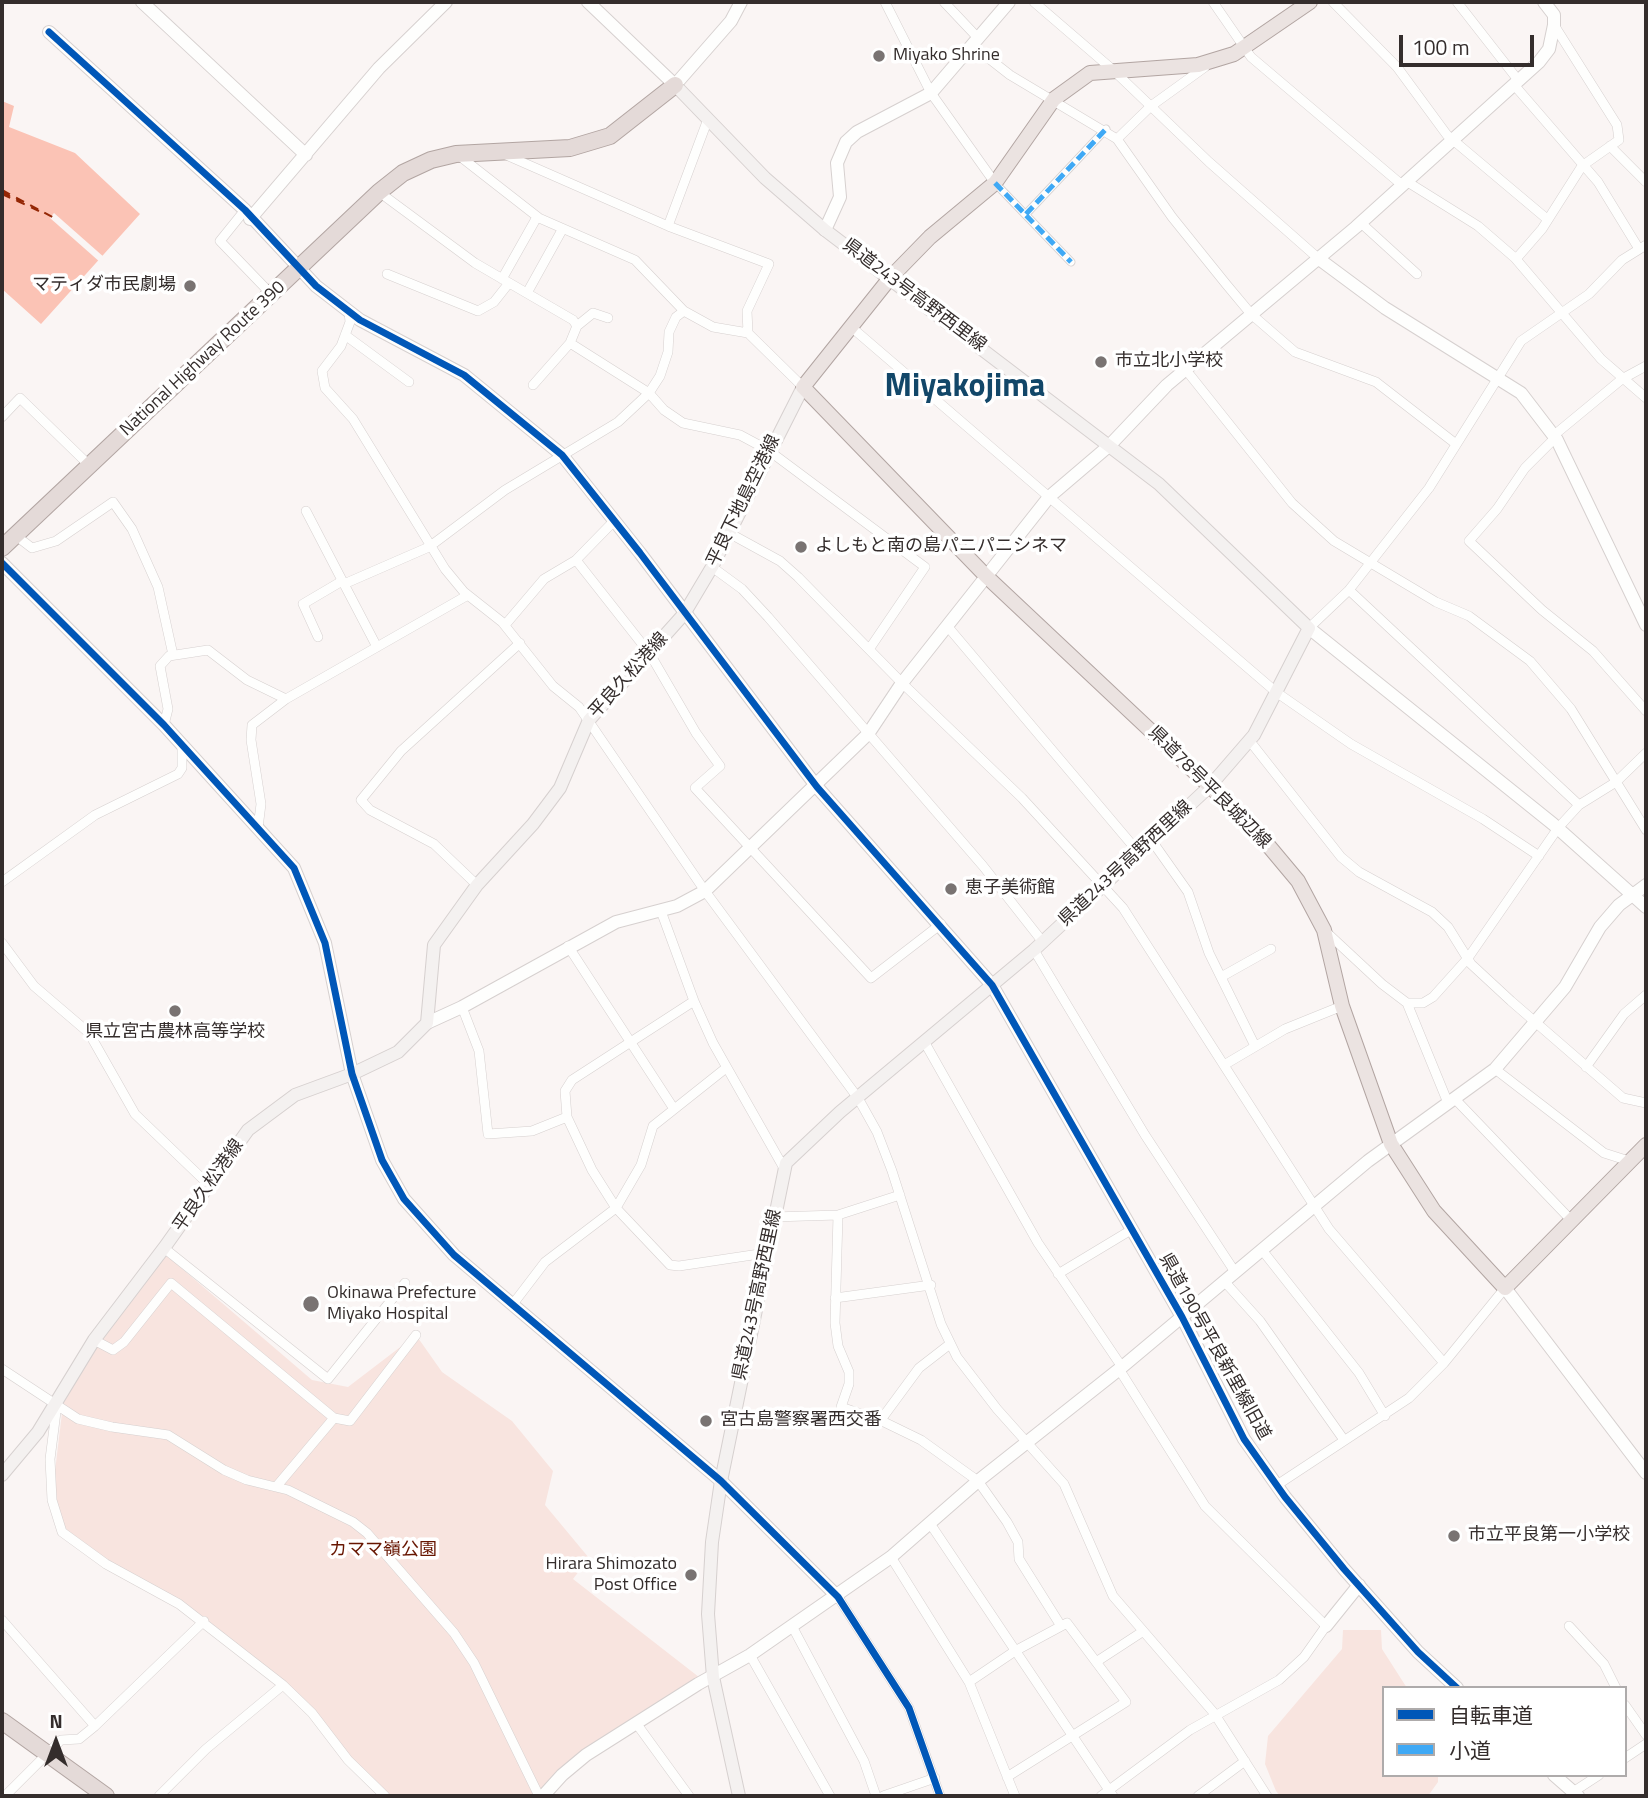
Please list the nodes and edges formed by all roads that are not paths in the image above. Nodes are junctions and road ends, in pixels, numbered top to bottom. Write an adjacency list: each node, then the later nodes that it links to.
1 (142, 2): 33 (street)
2 (446, 2): 33 (street)
3 (588, 2): 22 (street)
4 (741, 2): 22 (street)
5 (885, 2): 23 (street)
6 (944, 2): 17 (street)
7 (1009, 2): 17 (street)
8 (1034, 2): 20 (street)
9 (1213, 2): 18 (street)
10 (1310, 2): 14 (main road)
11 (1333, 2): 29 (street)
12 (1457, 2): 21 (street)
13 (1544, 2): 15 (street)
14 (1291, 7): 18 (main road)
15 (1554, 25): 21 (street); 30 (street)
16 (49, 32): 39 (street, 県道190号平良新里線旧道)
17 (975, 42): 23 (street); 24 (street)
18 (1243, 48): 19 (main road); 37 (street)
19 (1219, 59): 20 (main road); 25 (street)
20 (1113, 69): 24 (main road); 25 (street)
21 (1517, 83): 29 (street); 34 (street)
22 (675, 85): 26 (main road, 県道243号高野西里線); 31 (highway, National Highway Route 390)
23 (931, 93): 36 (street); 46 (street)
24 (1054, 99): 27 (street); 36 (main road)
25 (1151, 106): 28 (street); 48 (street)
26 (708, 119): 44 (street); 46 (main road, 県道243号高野西里線)
27 (1106, 130): 28 (street); 40 (street)
28 (1117, 139): 61 (street)
29 (1451, 139): 37 (street); 42 (street)
30 (1610, 146): 34 (street); 35 (street)
31 (500, 152): 32 (highway, National Highway Route 390); 44 (street)
32 (456, 154): 38 (highway, National Highway Route 390); 41 (street)
33 (306, 155): 39 (street)
34 (1582, 166): 42 (street); 47 (street)
35 (1646, 181)
36 (995, 183): 40 (street); 54 (main road)
37 (1404, 183): 43 (street); 49 (street)
38 (379, 192): 51 (highway, National Highway Route 390); 55 (street)
39 (248, 214): 51 (street, 県道190号平良新里線旧道); 57 (street)
40 (1026, 214): 50 (street)
41 (537, 217): 45 (street); 55 (street)
42 (1547, 219): 49 (street)
43 (1361, 223): 48 (street); 53 (street)
44 (668, 226): 65 (street)
45 (562, 230): 56 (street); 58 (street)
46 (825, 230): 54 (main road, 県道243号高野西里線)
47 (1643, 247): 60 (street)
48 (1319, 259): 61 (street); 70 (street)
49 (1516, 259): 60 (street)
50 (1071, 262)
51 (299, 268): 57 (highway, National Highway Route 390); 59 (street, 県道190号平良新里線旧道)
52 (387, 274): 55 (street)
53 (1417, 274)
54 (890, 278): 64 (main road); 80 (main road, 県道243号高野西里線)
55 (506, 281): 56 (street)
56 (527, 293): 63 (street)
57 (272, 295): 83 (highway, National Highway Route 390)
58 (684, 310): 65 (street); 75 (street)
59 (349, 312): 66 (street); 82 (street, 県道190号平良新里線旧道)
60 (1561, 313): 70 (street); 71 (street)
61 (1251, 314): 69 (street); 79 (street)
62 (608, 318): 63 (street)
63 (577, 326): 67 (street)
64 (850, 327): 74 (main road); 84 (street)
65 (748, 333): 74 (street)
66 (345, 335): 72 (street); 89 (street)
67 (570, 343): 73 (street); 75 (street)
68 (1646, 366): 71 (street)
69 (1186, 370): 80 (street); 92 (street)
70 (1497, 377): 78 (street); 79 (street)
71 (1622, 379): 76 (street); 78 (street)
72 (409, 382)
73 (533, 385)
74 (803, 387): 81 (main road, 平良下地島空港線); 95 (main road, 県道78号平良城辺線)
75 (649, 393): 81 (street); 82 (street)
76 (1646, 398)
77 (2, 417): 83 (street)
78 (1554, 437): 101 (street); 113 (street)
79 (1456, 444): 92 (street)
80 (1110, 445): 84 (street); 103 (main road, 県道243号高野西里線)
81 (768, 450): 87 (main road, 平良下地島空港線); 107 (street)
82 (562, 455): 86 (street, 県道190号平良新里線旧道); 89 (street)
83 (90, 466): 88 (highway, National Highway Route 390)
84 (1049, 497): 95 (street); 111 (street)
85 (306, 511): 96 (street)
86 (615, 520): 91 (street); 99 (street, 県道190号平良新里線旧道)
87 (729, 533): 94 (main road, 平良下地島空港線); 107 (street)
88 (15, 535): 90 (highway, National Highway Route 390); 109 (street)
89 (429, 547): 96 (street); 98 (street)
90 (2, 548)
91 (576, 560): 100 (street); 108 (street)
92 (1370, 563): 97 (street); 120 (street)
93 (2, 564): 115 (street)
94 (712, 567): 99 (main road, 平良下地島空港線); 116 (street)
95 (986, 576): 102 (street); 122 (main road, 県道78号平良城辺線)
96 (343, 583): 104 (street); 106 (street)
97 (1349, 590): 103 (street); 123 (street)
98 (468, 595): 100 (street); 106 (street)
99 (684, 614): 108 (main road, 平良久松港線); 121 (street, 県道190号平良新里線旧道)
100 (505, 625): 105 (street)
101 (1646, 625)
102 (948, 626): 110 (street); 129 (street)
103 (1309, 628): 111 (main road, 県道243号高野西里線); 125 (street)
104 (318, 637)
105 (520, 643): 114 (street); 132 (street)
106 (377, 647): 112 (street)
107 (870, 648): 110 (street)
108 (650, 654): 114 (main road, 平良久松港線); 128 (street)
109 (173, 655): 112 (street); 115 (street)
110 (902, 683): 116 (street); 134 (street)
111 (1276, 692): 117 (main road, 県道243号高野西里線); 130 (street)
112 (286, 699): 124 (street)
113 (1646, 711)
114 (589, 720): 132 (main road, 平良久松港線); 135 (street)
115 (164, 725): 118 (street)
116 (868, 734): 121 (street); 142 (street)
117 (1249, 740): 122 (main road, 県道243号高野西里線); 145 (street)
118 (182, 745): 124 (street); 131 (street)
119 (1646, 753): 120 (street)
120 (1616, 782): 123 (street); 126 (street)
121 (817, 787): 128 (street); 139 (street, 県道190号平良新里線旧道)
122 (1209, 787): 127 (main road, 県道243号高野西里線); 140 (main road, 県道78号平良城辺線)
123 (1579, 805): 125 (street)
124 (258, 828): 162 (street)
125 (1558, 828): 130 (street); 136 (street)
126 (1646, 830)
127 (1152, 841): 129 (main road, 県道243号高野西里線); 146 (street)
128 (750, 847): 135 (street); 139 (street)
129 (1139, 853): 134 (main road, 県道243号高野西里線)
130 (1539, 856): 145 (street)
131 (2, 882)
132 (477, 885): 154 (main road, 平良久松港線)
133 (1646, 885): 136 (street)
134 (1104, 887): 142 (main road, 県道243号高野西里線); 158 (street)
135 (705, 891): 138 (street); 163 (street)
136 (1633, 895): 137 (street); 153 (street)
137 (1646, 907)
138 (662, 911): 143 (street); 149 (street)
139 (941, 924): 147 (street, 県道190号平良新里線旧道)
140 (1324, 930): 150 (street); 151 (main road, 県道78号平良城辺線)
141 (2, 943): 172 (street)
142 (1038, 945): 147 (main road, 県道243号高野西里線); 183 (street)
143 (568, 946): 152 (street); 156 (street)
144 (1271, 949): 146 (street)
145 (1468, 958): 150 (street); 153 (street)
146 (1221, 977): 157 (street)
147 (992, 985): 155 (main road, 県道243号高野西里線); 179 (street, 県道190号平良新里線旧道)
148 (1646, 995): 159 (street)
149 (694, 1001): 156 (street); 160 (street)
150 (1408, 1003): 164 (street)
151 (1342, 1006): 157 (street); 168 (main road, 県道78号平良城辺線)
152 (461, 1007): 154 (street); 167 (street)
153 (1535, 1021): 159 (street); 161 (street)
154 (427, 1023): 162 (main road, 平良久松港線)
155 (925, 1042): 163 (main road, 県道243号高野西里線); 184 (street)
156 (629, 1043): 166 (street); 167 (street)
157 (1255, 1046): 158 (street)
158 (1224, 1065): 174 (street)
159 (1586, 1067): 165 (street)
160 (726, 1068): 166 (street); 171 (street)
161 (1495, 1069): 164 (street); 170 (street)
162 (352, 1074): 172 (main road, 平良久松港線); 190 (street)
163 (859, 1098): 171 (main road, 県道243号高野西里線); 173 (street)
164 (1451, 1101): 168 (street); 178 (street)
165 (1646, 1102)
166 (674, 1109): 175 (street)
167 (567, 1117): 175 (street)
168 (1391, 1144): 174 (street); 188 (main road, 県道78号平良城辺線)
169 (1646, 1144): 170 (main road)
170 (1629, 1161): 178 (main road)
171 (785, 1170): 177 (main road, 県道243号高野西里線)
172 (208, 1184): 180 (main road, 平良久松港線)
173 (900, 1195): 176 (street); 187 (street)
174 (1315, 1207): 181 (street); 195 (street)
175 (616, 1208): 182 (street); 190 (street)
176 (838, 1215): 177 (street); 189 (street)
177 (773, 1217): 182 (main road, 県道243号高野西里線)
178 (1571, 1220): 188 (main road)
179 (1131, 1230): 184 (street); 191 (street, 県道190号平良新里線旧道)
180 (164, 1248): 186 (street); 193 (main road, 平良久松港線)
181 (1262, 1250): 183 (street); 199 (street)
182 (766, 1253): 206 (main road, 県道243号高野西里線)
183 (1235, 1272): 185 (street)
184 (1058, 1274): 196 (street)
185 (1224, 1281): 191 (street); 202 (street)
186 (405, 1283)
187 (931, 1285): 189 (street); 194 (street)
188 (1505, 1288): 195 (street); 204 (street)
189 (835, 1298): 201 (street)
190 (513, 1304): 206 (street)
191 (1182, 1317): 196 (street); 208 (street, 県道190号平良新里線旧道)
192 (416, 1335): 200 (street)
193 (94, 1340): 198 (main road, 平良久松港線); 200 (street)
194 (950, 1344): 201 (street); 203 (street)
195 (1444, 1363): 199 (street)
196 (1120, 1368): 203 (street); 218 (street)
197 (2, 1369): 198 (street)
198 (58, 1403): 205 (main road, 平良久松港線); 209 (street); 215 (street)
199 (1385, 1416): 202 (street)
200 (334, 1418): 209 (street)
201 (880, 1421): 207 (street)
202 (1344, 1440): 208 (street)
203 (1026, 1443): 207 (street); 220 (street)
204 (1646, 1473)
205 (2, 1475)
206 (720, 1481): 213 (street); 224 (main road, 県道243号高野西里線)
207 (978, 1481): 210 (street); 217 (street)
208 (1277, 1485): 212 (street, 県道190号平良新里線旧道)
209 (276, 1488): 250 (street)
210 (931, 1525): 211 (street); 221 (street)
211 (891, 1557): 213 (street); 225 (street)
212 (1359, 1585): 218 (street); 227 (street, 県道190号平良新里線旧道)
213 (838, 1597): 216 (street); 243 (street)
214 (2, 1620): 233 (street)
215 (204, 1621): 226 (street); 233 (street)
216 (792, 1626): 222 (street); 254 (street)
217 (1061, 1626): 221 (street); 223 (street)
218 (1326, 1626): 230 (street)
219 (1569, 1626): 228 (street)
220 (1142, 1632): 223 (street); 230 (street)
221 (1015, 1651): 225 (street); 235 (street)
222 (750, 1655): 224 (street); 253 (street)
223 (1096, 1662): 235 (street)
224 (713, 1677): 232 (street); 252 (main road, 県道243号高野西里線)
225 (970, 1682): 240 (street)
226 (283, 1685): 248 (street); 249 (street)
227 (1455, 1686)
228 (1615, 1686)
229 (1627, 1708): 234 (street)
230 (1214, 1714): 239 (street); 244 (street)
231 (2, 1721): 237 (highway)
232 (636, 1723): 250 (street); 251 (street)
233 (95, 1726): 237 (street)
234 (1646, 1735)
235 (1072, 1736): 240 (street); 244 (street)
236 (1646, 1744): 238 (street)
237 (47, 1755): 246 (street); 247 (highway)
238 (1627, 1757)
239 (1245, 1761): 258 (street); 259 (street)
240 (1007, 1777): 257 (street)
241 (1556, 1777): 245 (street)
242 (1596, 1777): 245 (street)
243 (935, 1778): 255 (street); 256 (street)
244 (1108, 1794)
245 (1575, 1794)
246 (5, 1796)
247 (106, 1796)
248 (159, 1796)
249 (385, 1796)
250 (541, 1796)
251 (689, 1796)
252 (739, 1796)
253 (830, 1796)
254 (876, 1796)
255 (883, 1796)
256 (940, 1796)
257 (1015, 1796)
258 (1198, 1796)
259 (1267, 1796)

